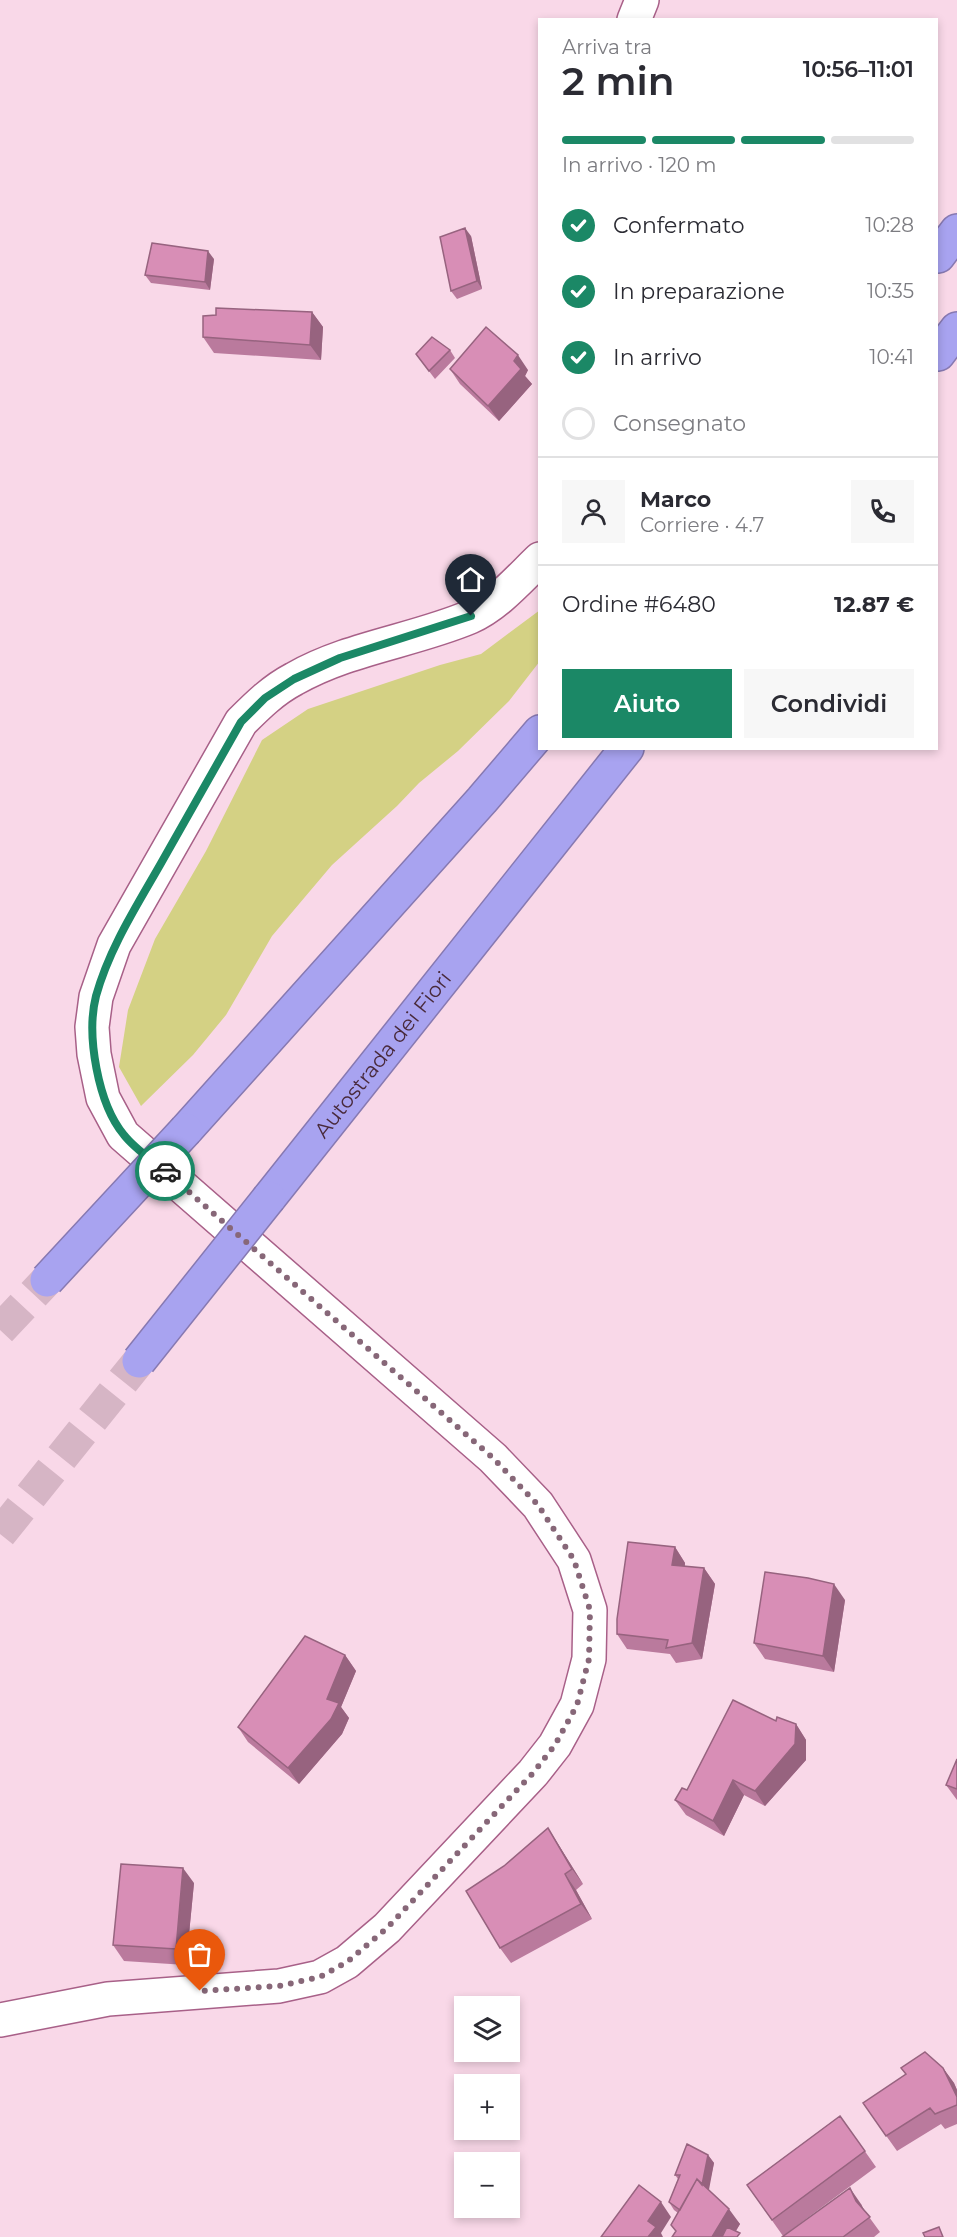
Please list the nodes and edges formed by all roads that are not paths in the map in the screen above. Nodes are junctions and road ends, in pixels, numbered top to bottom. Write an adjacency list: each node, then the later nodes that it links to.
1 (642, 0): 2 (street)
2 (635, 18)
3 (957, 231): 4 (highway)
4 (938, 256)
5 (957, 329): 6 (highway)
6 (938, 354)
7 (538, 561): 12 (street)
8 (538, 734): 10 (highway, bridge)
9 (625, 750): 11 (highway, Autostrada dei Fiori, bridge)
10 (47, 1280)
11 (139, 1361)
12 (0, 2020)

